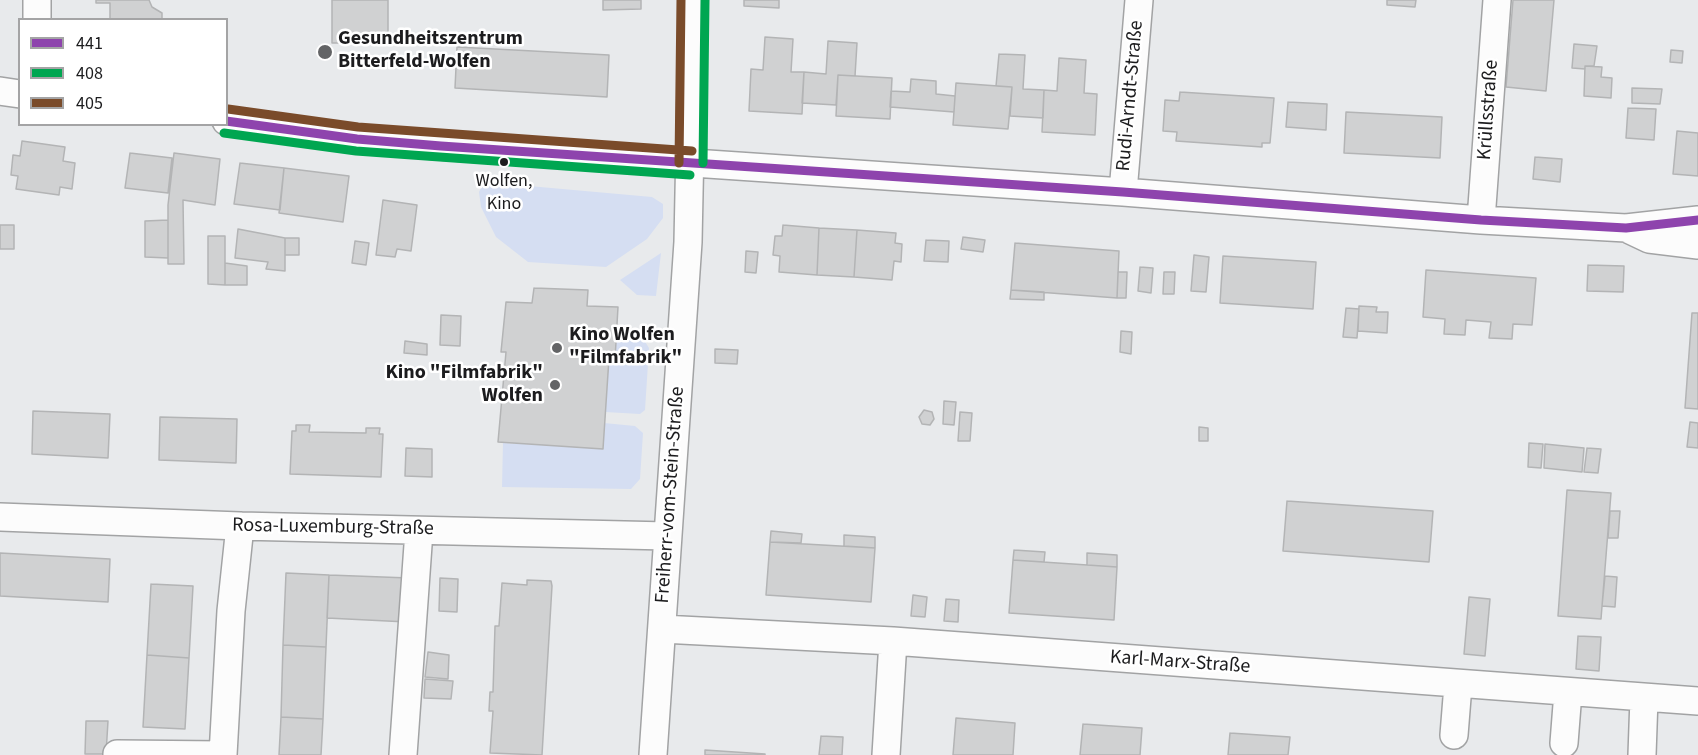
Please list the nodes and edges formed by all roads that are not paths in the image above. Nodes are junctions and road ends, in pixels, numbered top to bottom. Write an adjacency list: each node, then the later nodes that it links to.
1 (37, 0): 5 (street)
2 (693, 0): 9 (street, Freiherr-vom-Stein-Straße)
3 (1139, 0): 10 (street, Rudi-Arndt-Straße)
4 (1497, 0): 11 (street, Krüllsstraße)
5 (37, 18)
6 (0, 91): 7 (street)
7 (18, 94)
8 (228, 122): 9 (street)
9 (691, 163): 10 (street); 18 (street, Freiherr-vom-Stein-Straße)
10 (1124, 192): 11 (street)
11 (1481, 220): 13 (street)
12 (1698, 220): 13 (street)
13 (1626, 228): 14 (street)
14 (1698, 245)
15 (0, 517): 16 (street, Rosa-Luxemburg-Straße)
16 (240, 526): 17 (street, Rosa-Luxemburg-Straße); 28 (street)
17 (419, 531): 18 (street, Rosa-Luxemburg-Straße); 29 (street)
18 (667, 536): 19 (street, Freiherr-vom-Stein-Straße)
19 (662, 629): 20 (street, Karl-Marx-Straße); 30 (street, Freiherr-vom-Stein-Straße)
20 (893, 641): 21 (street, Karl-Marx-Straße); 31 (street)
21 (1458, 685): 22 (street, Karl-Marx-Straße); 25 (street)
22 (1568, 692): 23 (street, Karl-Marx-Straße); 26 (street)
23 (1644, 698): 24 (street, Karl-Marx-Straße); 32 (street)
24 (1698, 701)
25 (1454, 735)
26 (1564, 743)
27 (117, 754): 28 (street)
28 (223, 755)
29 (403, 755)
30 (652, 755)
31 (886, 755)
32 (1642, 755)

